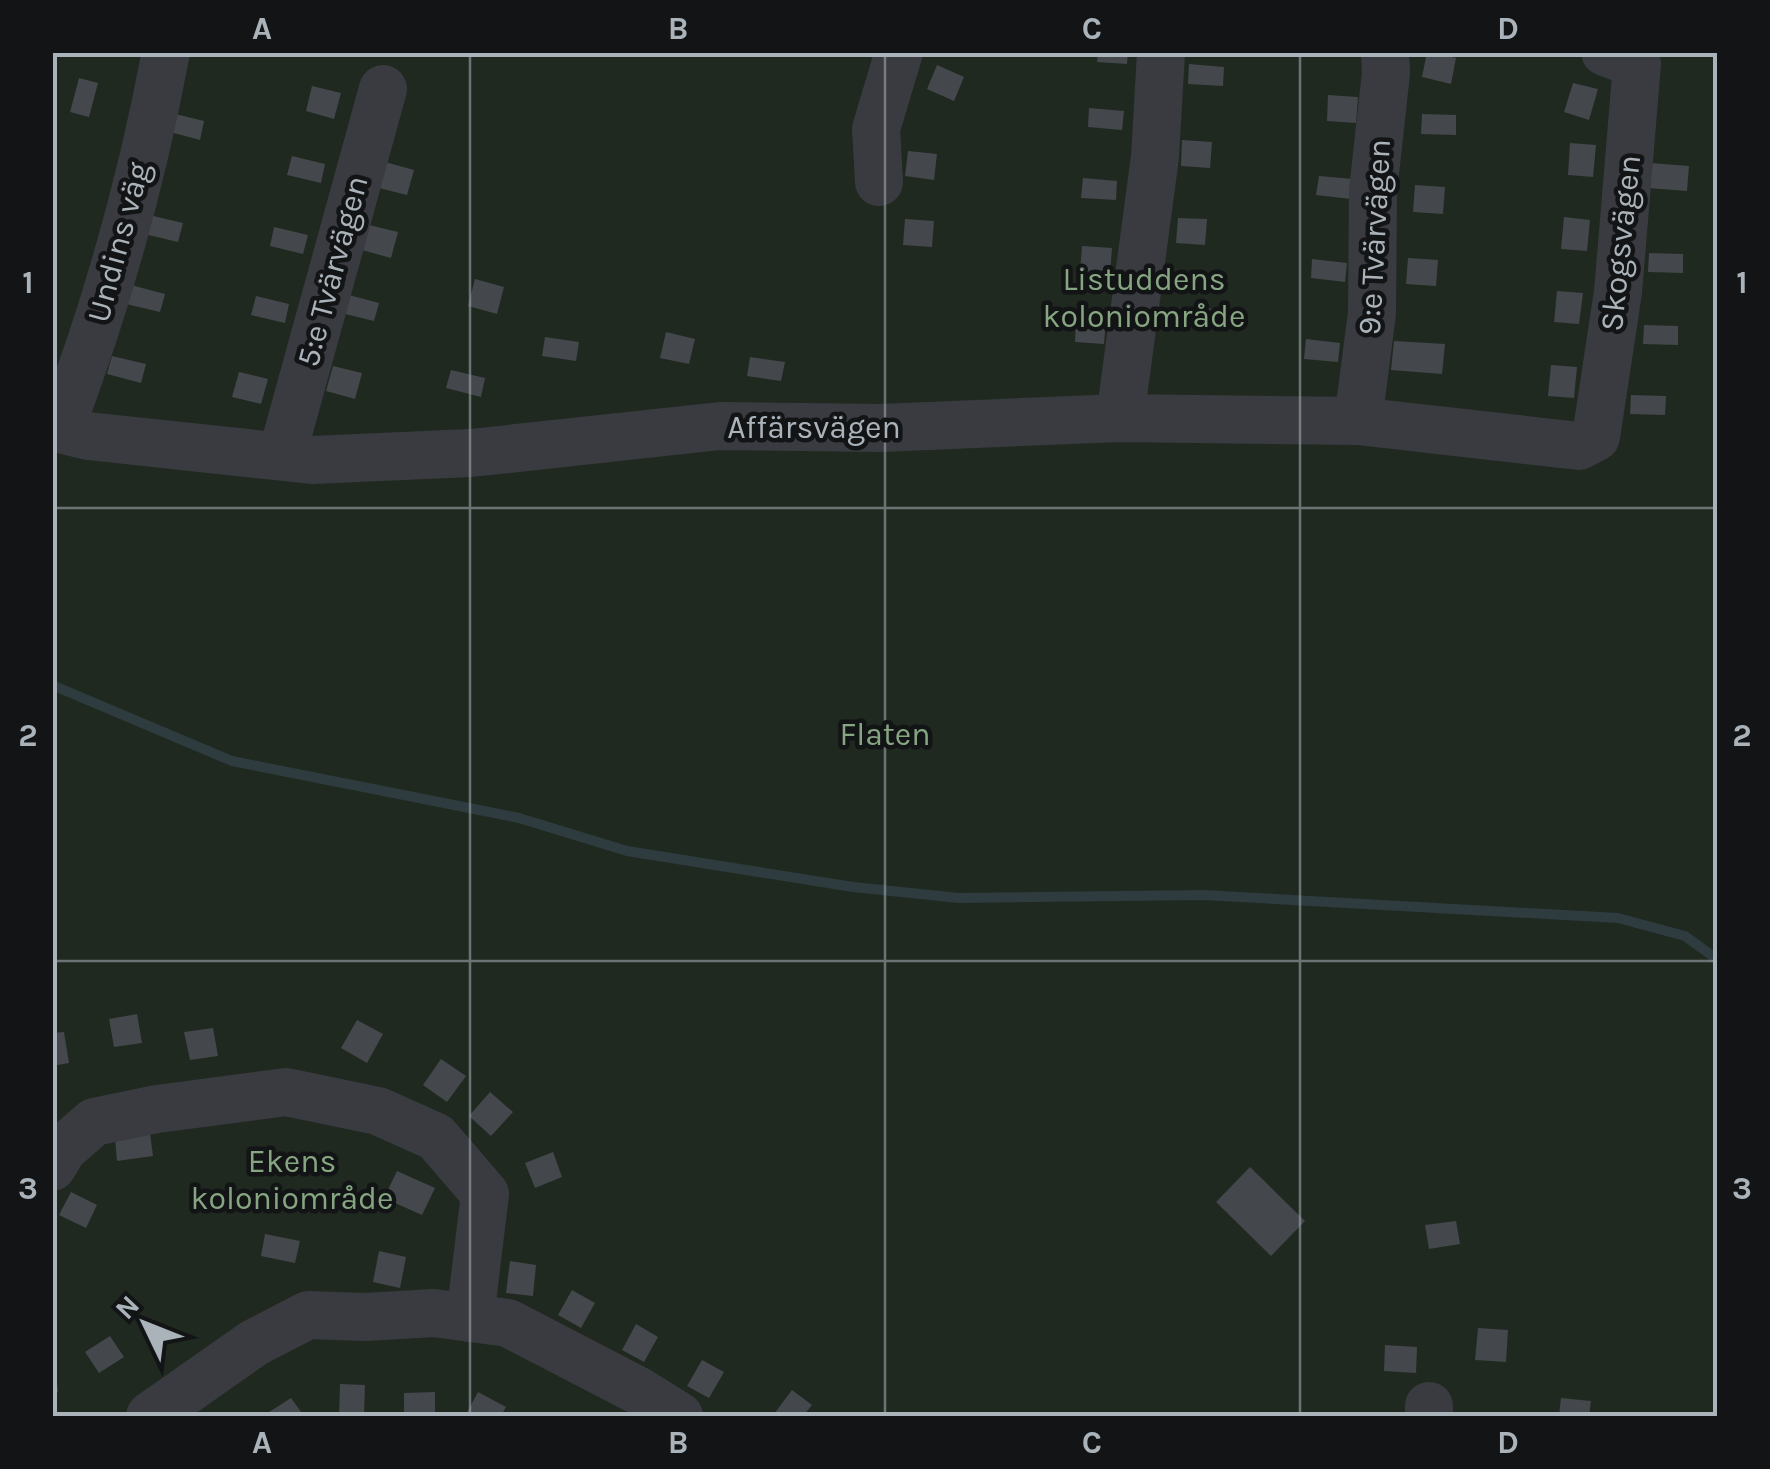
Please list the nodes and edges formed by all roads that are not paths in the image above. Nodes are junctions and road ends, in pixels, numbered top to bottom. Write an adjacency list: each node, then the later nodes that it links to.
1 (166, 52): 10 (lane, Undins väg)
2 (899, 52): 7 (lane)
3 (1160, 52): 8 (lane)
4 (1384, 52): 9 (lane, 9:e Tvärvägen)
5 (1605, 52): 11 (lane, Skogsvägen)
6 (384, 89): 12 (lane, 5:e Tvärvägen)
7 (879, 182)
8 (1120, 418): 9 (lane, Affärsvägen); 12 (lane, Affärsvägen)
9 (1358, 421): 11 (lane, Affärsvägen)
10 (56, 428): 12 (lane, Affärsvägen)
11 (1579, 446)
12 (282, 454)
13 (52, 1167): 14 (lane)
14 (470, 1318): 15 (lane); 16 (lane)
15 (150, 1416)
16 (678, 1416)

